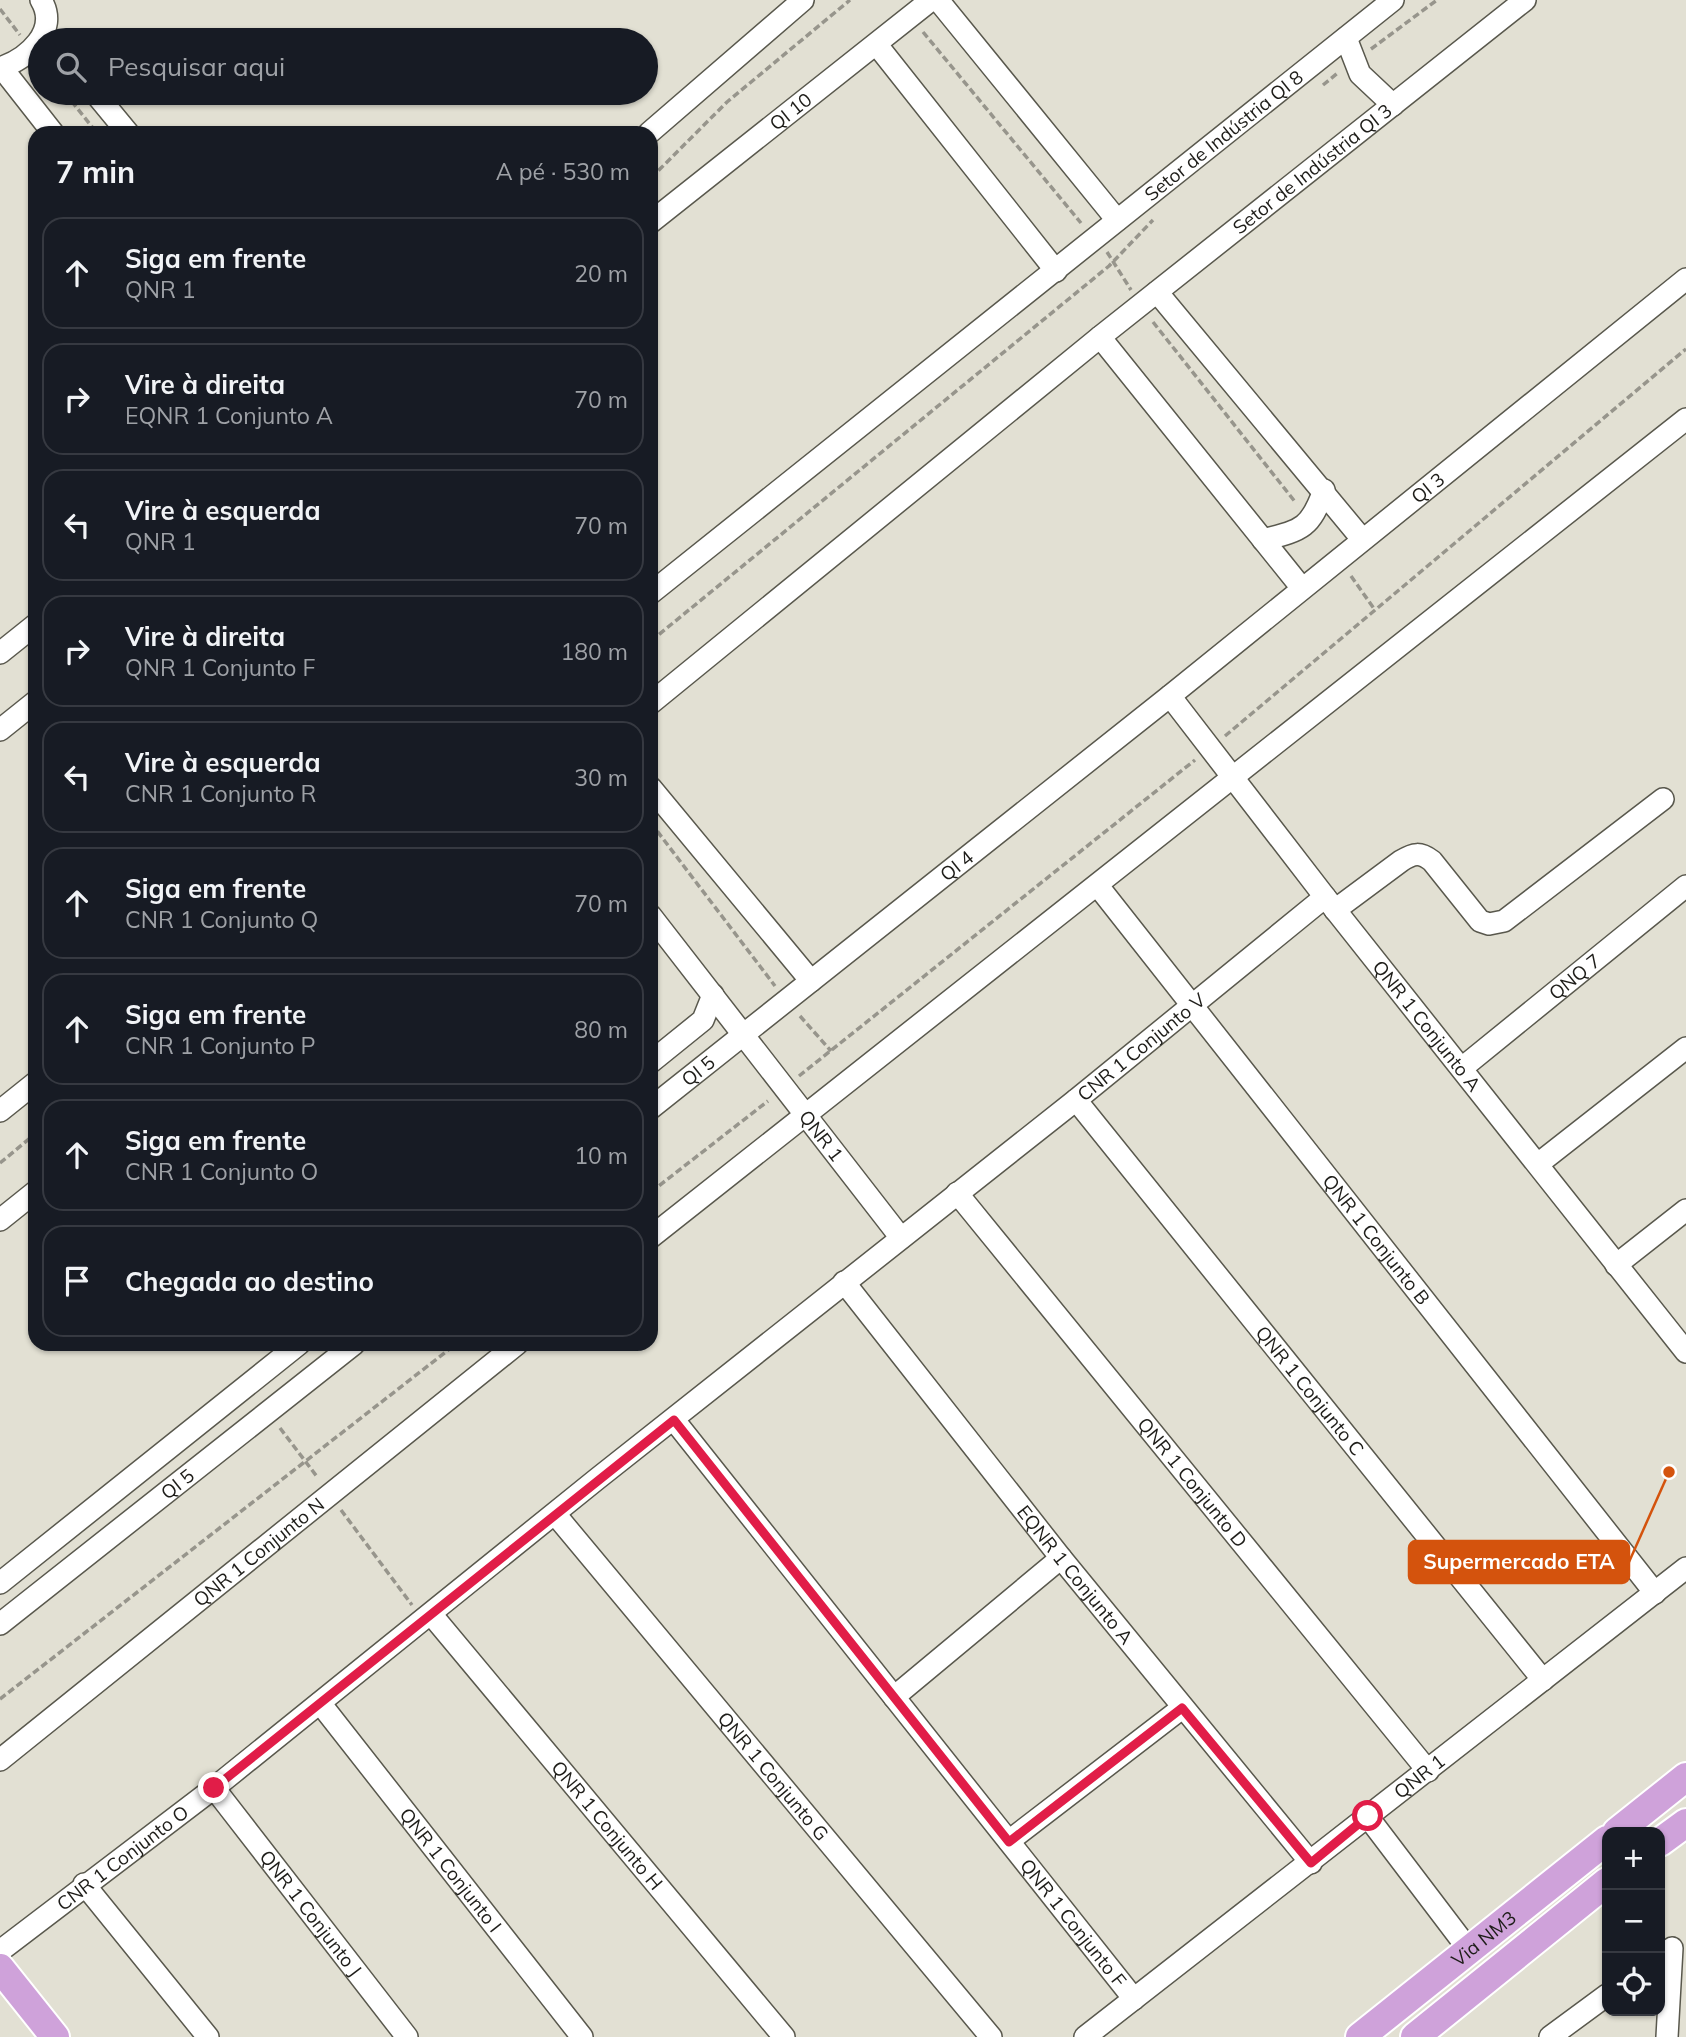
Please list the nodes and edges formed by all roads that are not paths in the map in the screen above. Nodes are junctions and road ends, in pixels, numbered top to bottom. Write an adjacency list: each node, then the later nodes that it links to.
1 (803, 0): 18 (street)
2 (931, 0): 9 (street, QI 10)
3 (938, 0): 20 (street)
4 (1393, 0): 8 (street, Setor de Indústria QI 8)
5 (1525, 0): 15 (street, Setor de Indústria QI 3)
6 (46, 2): 7 (street)
7 (48, 28)
8 (1346, 38): 15 (street); 20 (street, Setor de Indústria QI 8)
9 (877, 45): 19 (street, QI 10); 21 (street)
10 (28, 54): 11 (street)
11 (1, 68): 12 (street)
12 (28, 102)
13 (31, 105): 16 (street)
14 (105, 105): 17 (street)
15 (1393, 105): 23 (street, Setor de Indústria QI 3)
16 (47, 126)
17 (122, 126)
18 (657, 126)
19 (658, 217)
20 (1117, 220): 21 (street, Setor de Indústria QI 8)
21 (1056, 271): 29 (street, Setor de Indústria QI 8)
22 (1686, 279): 27 (street, QI 3)
23 (1157, 292): 24 (street, Setor de Indústria QI 3); 26 (street)
24 (1100, 337): 28 (street); 34 (street, Setor de Indústria QI 3)
25 (1686, 419): 37 (street)
26 (1324, 490): 27 (street); 28 (street)
27 (1362, 539): 30 (street, QI 3)
28 (1263, 540): 30 (street)
29 (658, 587)
30 (1301, 587): 33 (street, QI 3)
31 (28, 631): 32 (street)
32 (0, 653)
33 (1170, 696): 37 (street, QNR 1 Conjunto A); 44 (street, QI 4)
34 (658, 697)
35 (28, 708): 36 (street)
36 (0, 730)
37 (1233, 780): 40 (street); 42 (street, QNR 1 Conjunto A)
38 (658, 796): 44 (street)
39 (1663, 799): 42 (street, CNR 1 Conjunto V)
40 (1098, 886): 46 (street, QNR 1 Conjunto B); 55 (street)
41 (1686, 886): 50 (street, QNQ 7)
42 (1330, 903): 46 (street, CNR 1 Conjunto V); 50 (street, QNR 1 Conjunto A)
43 (658, 925): 45 (street, QNR 1)
44 (811, 981): 47 (street, QI 4)
45 (713, 995): 47 (street, QNR 1); 49 (street)
46 (1191, 1006): 52 (street, CNR 1 Conjunto V); 74 (street, QNR 1 Conjunto B)
47 (744, 1035): 53 (street, QI 5); 55 (street, QNR 1)
48 (1686, 1048): 56 (street)
49 (658, 1056)
50 (1462, 1068): 56 (street, QNR 1 Conjunto A)
51 (28, 1089): 54 (street)
52 (1076, 1100): 57 (street, CNR 1 Conjunto V); 77 (street, QNR 1 Conjunto C)
53 (658, 1103)
54 (0, 1111)
55 (805, 1115): 61 (street); 62 (street, QNR 1)
56 (1538, 1164): 63 (street, QNR 1 Conjunto A)
57 (957, 1194): 62 (street); 82 (street, QNR 1 Conjunto D)
58 (28, 1198): 60 (street)
59 (1686, 1210): 63 (street)
60 (0, 1220)
61 (658, 1231)
62 (901, 1238): 64 (street)
63 (1616, 1265): 68 (street, QNR 1 Conjunto A)
64 (844, 1282): 69 (street, CNR 1 Conjunto O); 71 (street, EQNR 1 Conjunto A)
65 (290, 1351): 73 (street)
66 (345, 1351): 76 (street, QI 5)
67 (508, 1351): 81 (street, QNR 1 Conjunto N)
68 (1686, 1353)
69 (674, 1420): 70 (street, CNR 1 Conjunto O); 78 (street, QNR 1 Conjunto F)
70 (555, 1514): 75 (street, CNR 1 Conjunto O); 107 (street, QNR 1 Conjunto G)
71 (1061, 1558): 78 (street); 80 (street, EQNR 1 Conjunto A)
72 (1686, 1569): 74 (street, QNR 1)
73 (0, 1583)
74 (1655, 1593): 77 (street, QNR 1)
75 (427, 1617): 79 (street, CNR 1 Conjunto O); 106 (street, QNR 1 Conjunto H)
76 (0, 1624)
77 (1543, 1680): 82 (street, QNR 1)
78 (894, 1697): 89 (street, QNR 1 Conjunto F)
79 (320, 1703): 84 (street, CNR 1 Conjunto O); 105 (street, QNR 1 Conjunto I)
80 (1182, 1708): 89 (street); 91 (street, EQNR 1 Conjunto A)
81 (0, 1759)
82 (1428, 1771): 85 (street, QNR 1)
83 (1686, 1777): 87 (main road)
84 (214, 1788): 92 (street, CNR 1 Conjunto O); 104 (street, QNR 1 Conjunto J)
85 (1368, 1816): 91 (street, QNR 1); 96 (street)
86 (1686, 1823): 88 (main road)
87 (1623, 1827)
88 (1665, 1838)
89 (1009, 1842): 98 (street, QNR 1 Conjunto F)
90 (1602, 1844): 96 (main road, Via NM3)
91 (1311, 1863): 98 (street, QNR 1)
92 (84, 1884): 95 (street, CNR 1 Conjunto O); 103 (street)
93 (1602, 1886): 100 (main road, Via NM3)
94 (1672, 1948): 112 (street)
95 (0, 1951)
96 (1469, 1951): 109 (main road, Via NM3)
97 (0, 1968): 102 (main road)
98 (1134, 1999): 108 (street, QNR 1)
99 (1602, 1999): 111 (street)
100 (1453, 2006): 101 (main road, Via NM3); 110 (main road)
101 (1422, 2035)
102 (55, 2037)
103 (208, 2037)
104 (407, 2037)
105 (582, 2037)
106 (783, 2037)
107 (991, 2037)
108 (1085, 2037)
109 (1360, 2037)
110 (1457, 2037)
111 (1550, 2037)
112 (1667, 2037)

